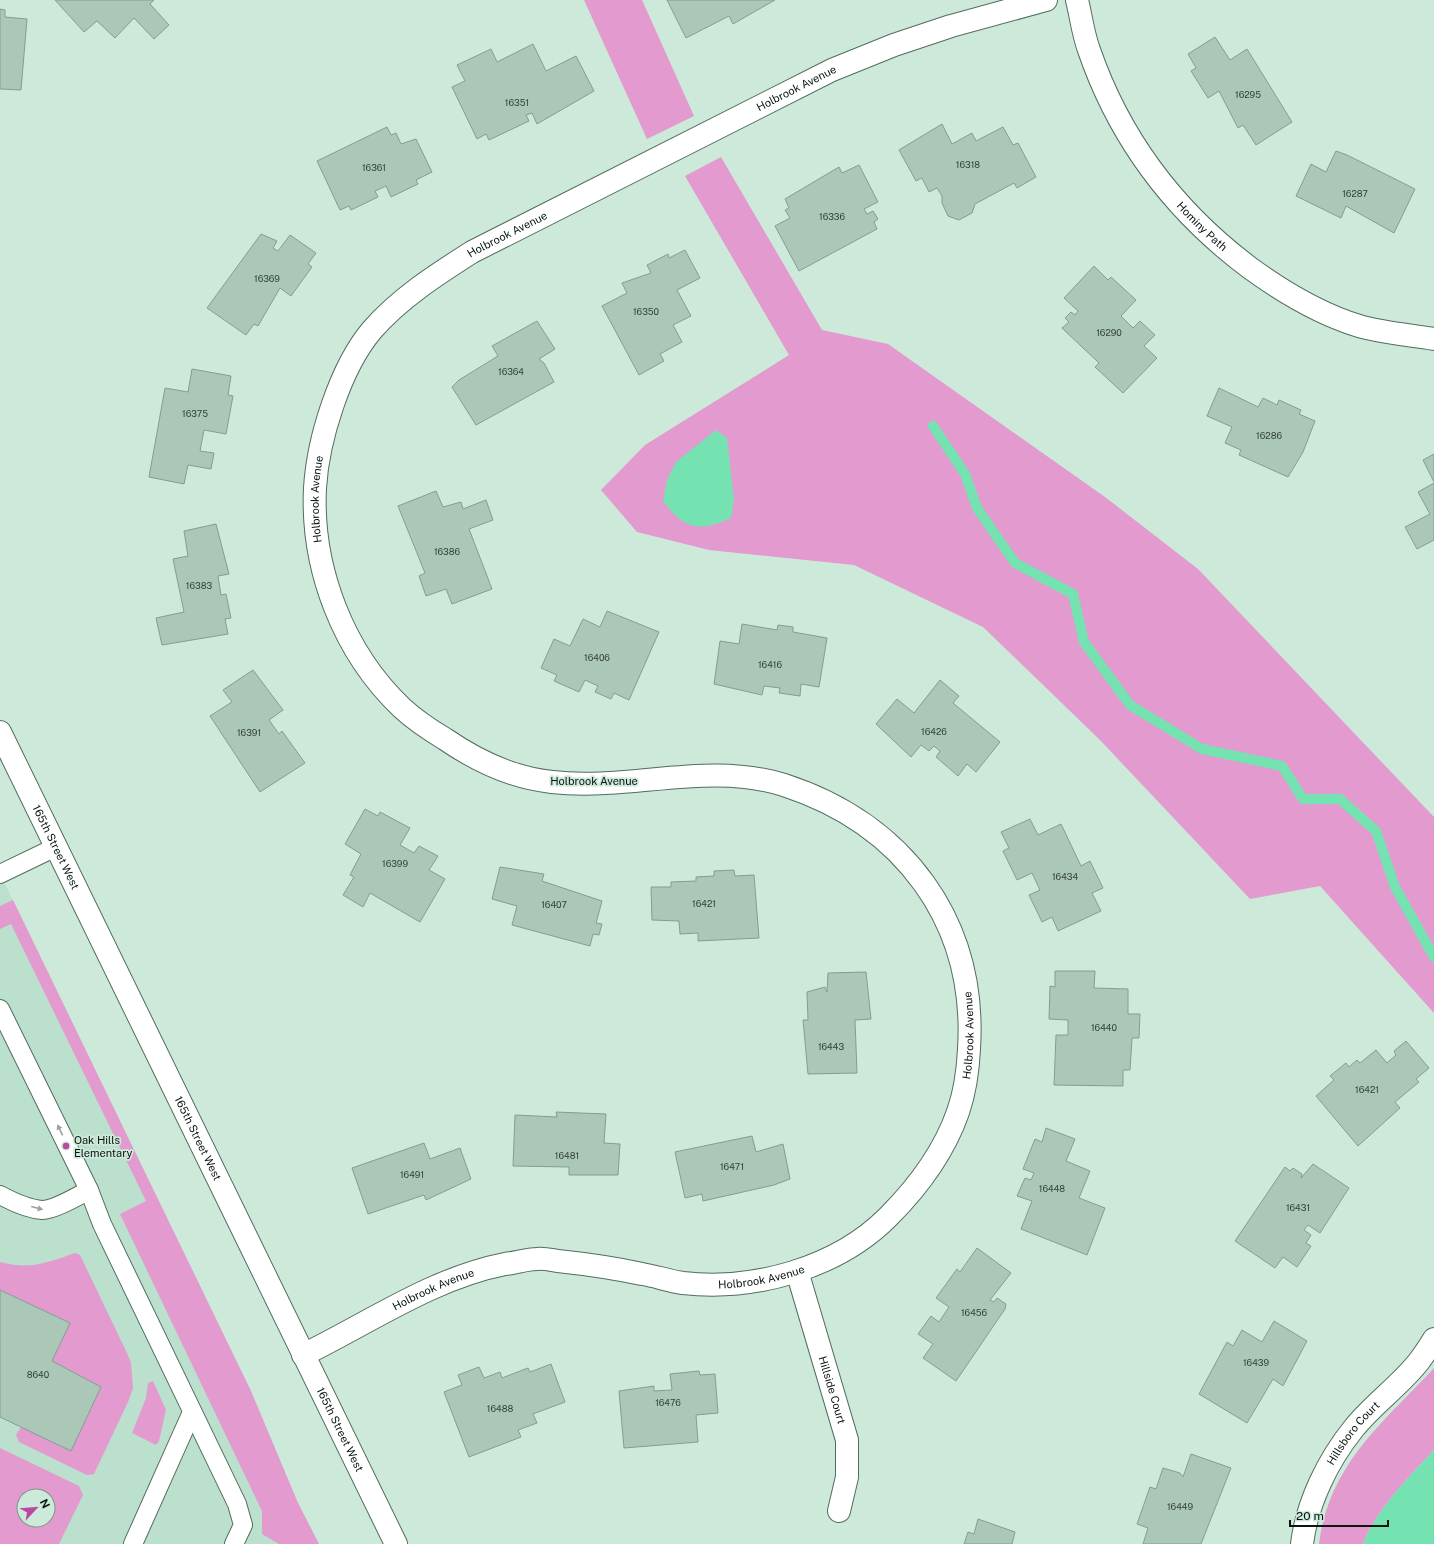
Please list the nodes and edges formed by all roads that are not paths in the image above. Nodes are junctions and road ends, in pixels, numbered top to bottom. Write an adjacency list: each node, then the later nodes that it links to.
1 (1046, 0): 10 (street, Holbrook Avenue)
2 (1077, 0): 3 (street, Hominy Path)
3 (1434, 339)
4 (0, 732): 5 (street, 165th Street West)
5 (56, 847): 6 (lane); 12 (street, 165th Street West)
6 (0, 874)
7 (0, 1009): 8 (lane, one-way to 7)
8 (89, 1190): 9 (lane, one-way to 8); 13 (lane)
9 (0, 1195)
10 (797, 1271): 12 (street, Holbrook Avenue); 14 (street, Hillside Court)
11 (1434, 1339): 18 (street, Hillsboro Court)
12 (303, 1355): 17 (street, 165th Street West)
13 (192, 1412): 15 (lane); 16 (lane)
14 (840, 1511)
15 (133, 1544)
16 (234, 1544)
17 (396, 1544)
18 (1302, 1544)

